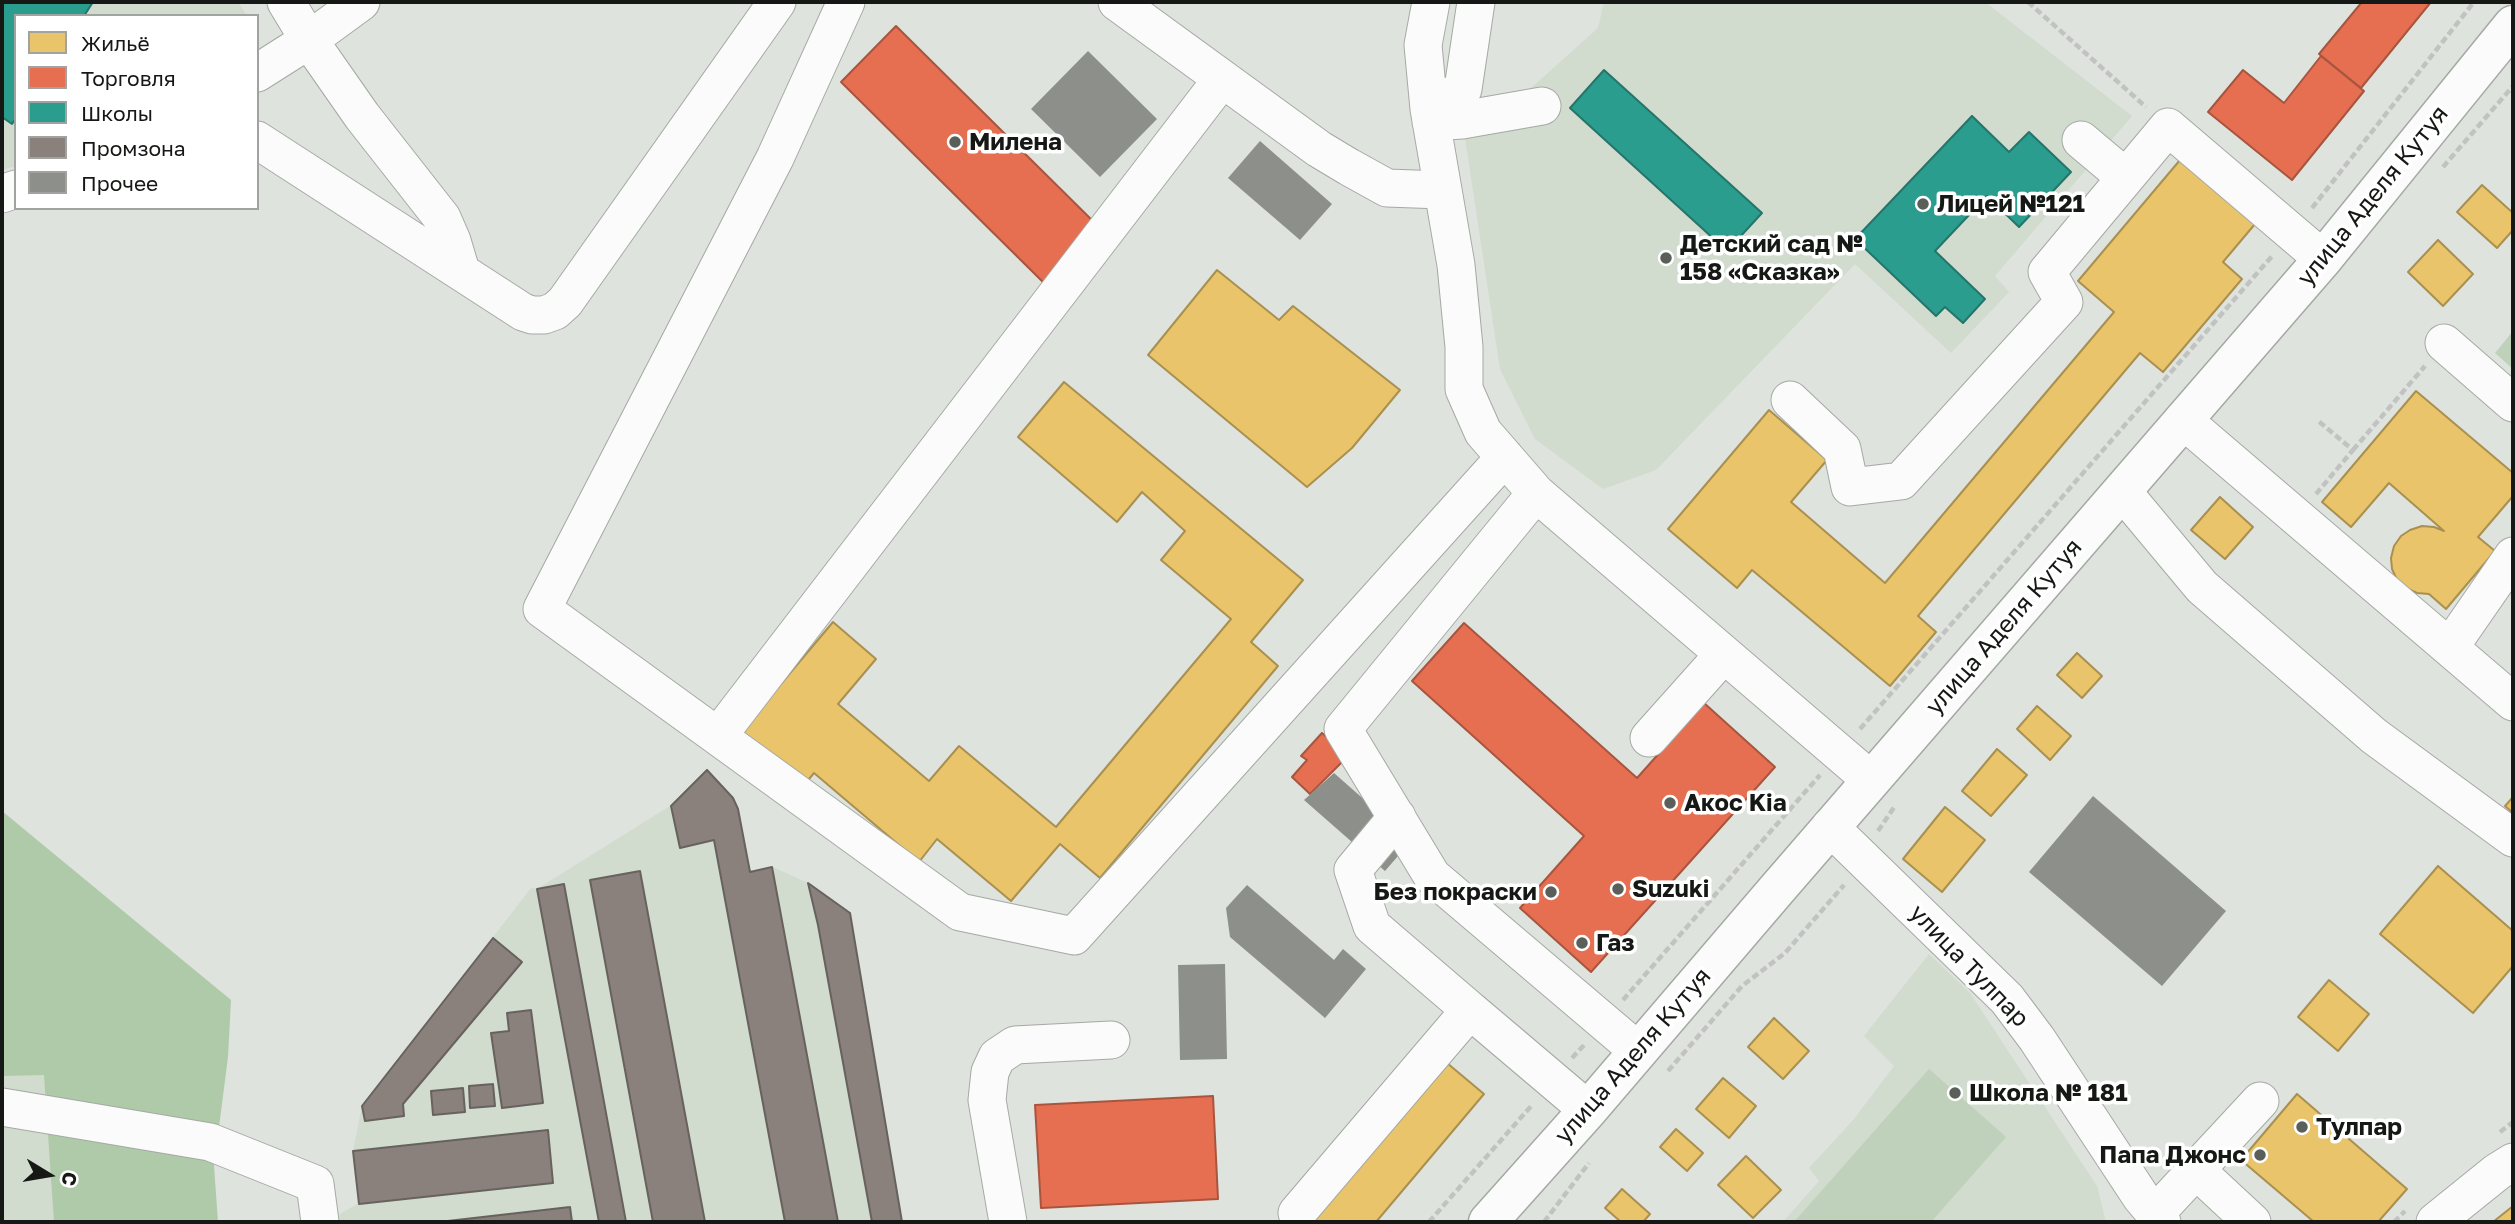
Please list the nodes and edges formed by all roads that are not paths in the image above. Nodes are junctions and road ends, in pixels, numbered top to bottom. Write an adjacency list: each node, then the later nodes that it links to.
1 (286, 2): 9 (street)
2 (361, 2): 9 (street)
3 (777, 2): 19 (street)
4 (846, 2): 31 (street)
5 (1117, 2): 11 (street)
6 (1431, 2): 13 (street)
7 (1476, 2): 13 (street)
8 (2513, 25): 18 (main road, улица Аделя Кутуя)
9 (309, 40): 10 (street); 19 (street)
10 (259, 72)
11 (1223, 79): 17 (street); 31 (street)
12 (1542, 106): 13 (street)
13 (1430, 115): 17 (street)
14 (259, 140): 19 (street)
15 (2081, 140): 16 (street)
16 (2125, 177): 18 (street); 21 (street)
17 (1442, 190): 24 (street)
18 (2323, 259): 23 (main road, улица Аделя Кутуя)
19 (461, 271)
20 (2444, 343): 22 (street)
21 (1790, 400)
22 (2513, 403)
23 (2183, 420): 25 (main road, улица Аделя Кутуя); 28 (street)
24 (1505, 457): 26 (street); 31 (street)
25 (2122, 491): 33 (main road, улица Аделя Кутуя); 36 (street)
26 (1536, 493): 29 (street); 34 (street)
27 (2513, 556): 28 (street)
28 (2450, 647): 30 (street)
29 (1724, 654): 32 (street); 33 (street)
30 (2513, 702)
31 (718, 736)
32 (1649, 738)
33 (1871, 780): 35 (main road, улица Аделя Кутуя)
34 (1396, 817): 37 (street); 39 (street)
35 (1830, 827): 39 (main road, улица Аделя Кутуя); 46 (street, улица Тулпар)
36 (2513, 838)
37 (1470, 1010): 42 (street); 45 (street)
38 (1111, 1040): 48 (street)
39 (1637, 1050): 42 (main road, улица Аделя Кутуя)
40 (2260, 1101): 44 (street)
41 (2, 1107): 47 (street)
42 (1588, 1110): 49 (main road, улица Аделя Кутуя)
43 (2513, 1162): 51 (street)
44 (2196, 1170): 46 (street); 50 (street)
45 (1297, 1213)
46 (2146, 1215)
47 (320, 1222)
48 (1008, 1222)
49 (1488, 1222)
50 (2252, 1222)
51 (2435, 1222)

